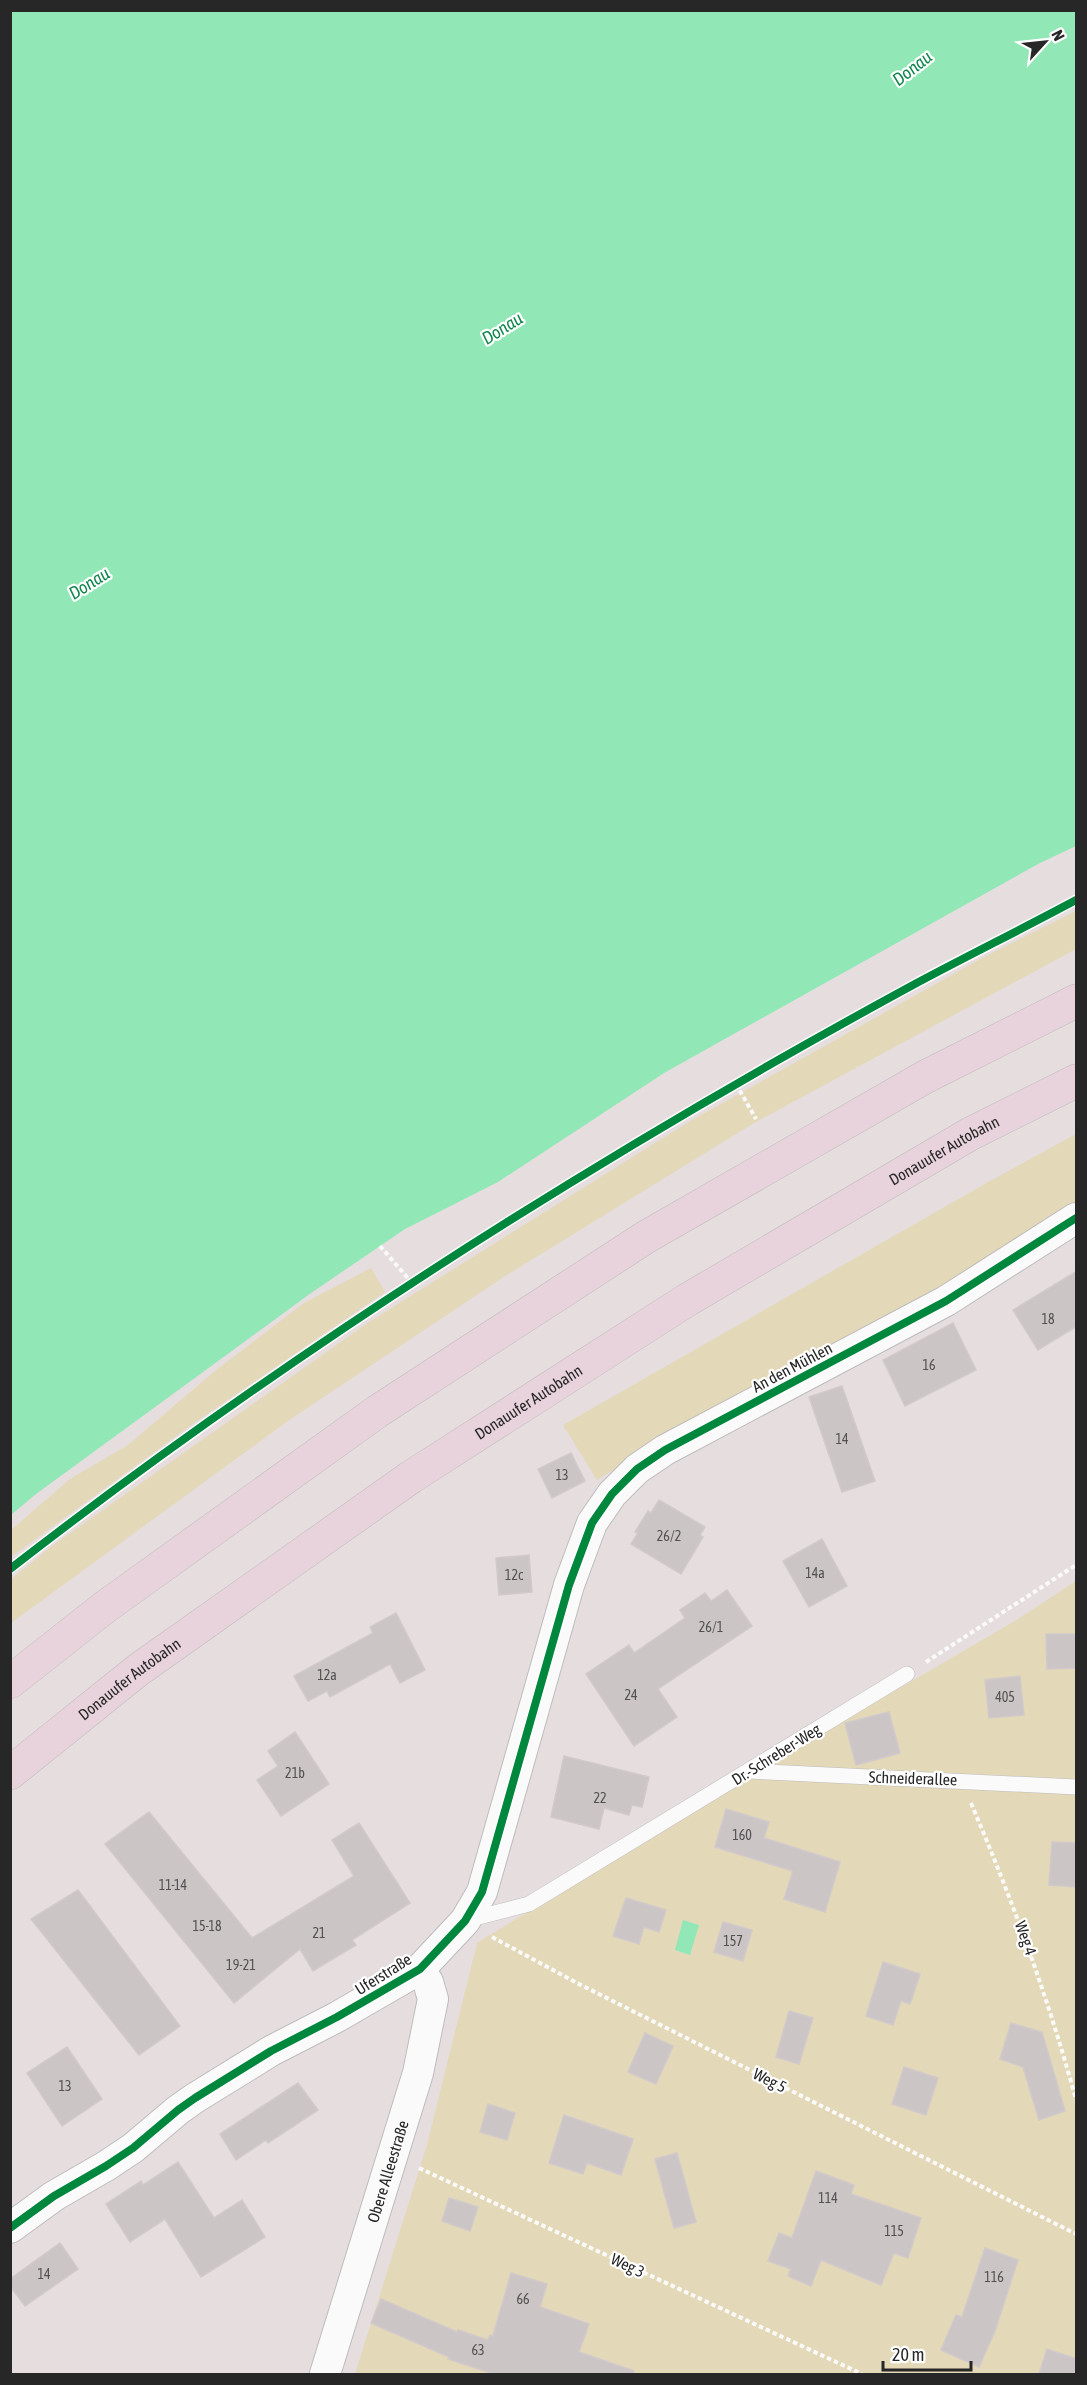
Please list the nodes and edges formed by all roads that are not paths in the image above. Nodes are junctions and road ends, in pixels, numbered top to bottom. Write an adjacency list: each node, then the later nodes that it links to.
1 (1077, 1001): 6 (highway)
2 (1077, 1081): 8 (highway, Donauufer Autobahn)
3 (1077, 1218): 4 (street, An den Mühlen)
4 (569, 1585): 10 (street, Uferstraße)
5 (907, 1674): 7 (lane, Dr.-Schreber-Weg)
6 (10, 1682)
7 (749, 1771): 9 (lane, Schneiderallee); 10 (lane, Dr.-Schreber-Weg)
8 (10, 1773)
9 (1077, 1787)
10 (465, 1921): 11 (street, Uferstraße)
11 (420, 1969): 12 (street, Uferstraße); 13 (street, Obere Alleestraße)
12 (10, 2228)
13 (325, 2374)

